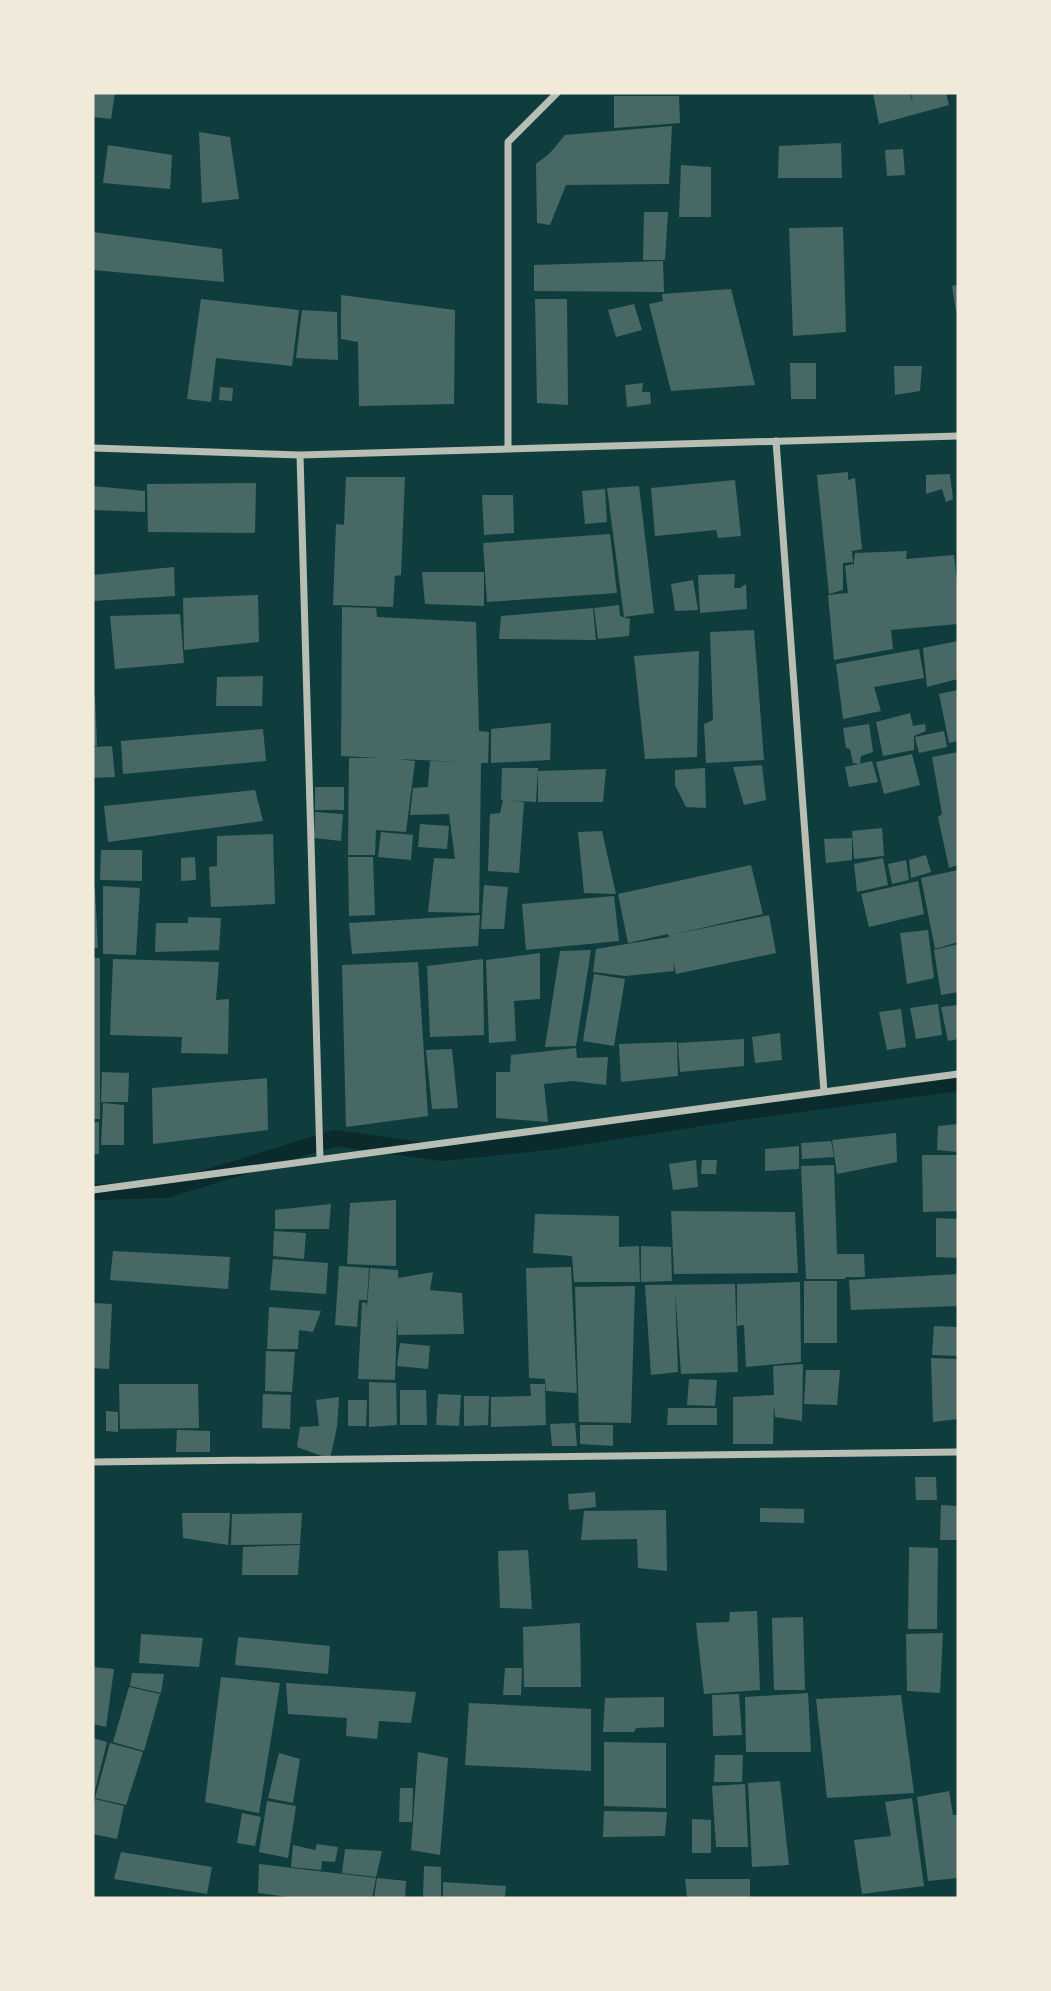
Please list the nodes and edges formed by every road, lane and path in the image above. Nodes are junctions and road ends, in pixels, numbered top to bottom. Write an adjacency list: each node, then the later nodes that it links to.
1 (557, 93): 5 (street)
2 (958, 436): 3 (street)
3 (776, 441): 5 (street); 8 (street)
4 (93, 448): 6 (street)
5 (508, 449): 6 (street)
6 (300, 456): 9 (street)
7 (958, 1074): 8 (street)
8 (824, 1092): 9 (street)
9 (320, 1160): 10 (street)
10 (93, 1190)
11 (958, 1452): 12 (street)
12 (93, 1462)

